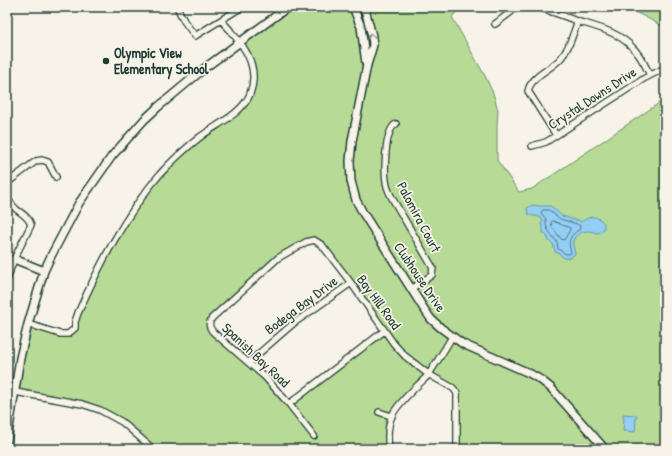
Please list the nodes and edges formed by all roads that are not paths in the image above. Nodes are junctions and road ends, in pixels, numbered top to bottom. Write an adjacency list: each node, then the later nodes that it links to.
1 (177, 7): 8 (street)
2 (242, 7): 8 (street)
3 (288, 7): 11 (street)
4 (353, 7): 12 (street, Clubhouse Drive)
5 (363, 7): 12 (street, Clubhouse Drive, one-way to 5)
6 (515, 7): 10 (street)
7 (539, 7): 9 (street)
8 (221, 20): 11 (street)
9 (578, 21): 14 (street); 16 (street)
10 (495, 24)
11 (240, 42): 23 (street); 27 (street)
12 (367, 65): 26 (street, Clubhouse Drive)
13 (665, 68): 14 (street, Crystal Downs Drive)
14 (650, 75): 16 (street, Crystal Downs Drive)
15 (396, 124): 26 (street, Palomira Court)
16 (556, 135): 17 (street, Crystal Downs Drive)
17 (532, 146)
18 (56, 177): 19 (street)
19 (7, 183)
20 (7, 199): 22 (street)
21 (314, 240): 25 (street, Bay Hill Road); 30 (street, Spanish Bay Road)
22 (14, 259): 23 (street); 24 (street)
23 (44, 272): 27 (street)
24 (7, 280)
25 (350, 283): 28 (street, Bay Hill Road); 30 (street, Bodega Bay Drive)
26 (411, 289): 29 (street, Clubhouse Drive)
27 (28, 324): 32 (street)
28 (384, 331): 31 (street, Bay Hill Road); 33 (street)
29 (452, 337): 31 (street); 38 (street, Clubhouse Drive)
30 (248, 362): 33 (street, Spanish Bay Road)
31 (428, 374): 35 (street); 41 (street, Bay Hill Road)
32 (15, 392): 37 (street); 39 (street)
33 (289, 404): 36 (street, Spanish Bay Road)
34 (379, 412): 35 (street)
35 (391, 416): 40 (street)
36 (314, 436)
37 (7, 441)
38 (602, 448)
39 (153, 449)
40 (389, 449)
41 (457, 449)

